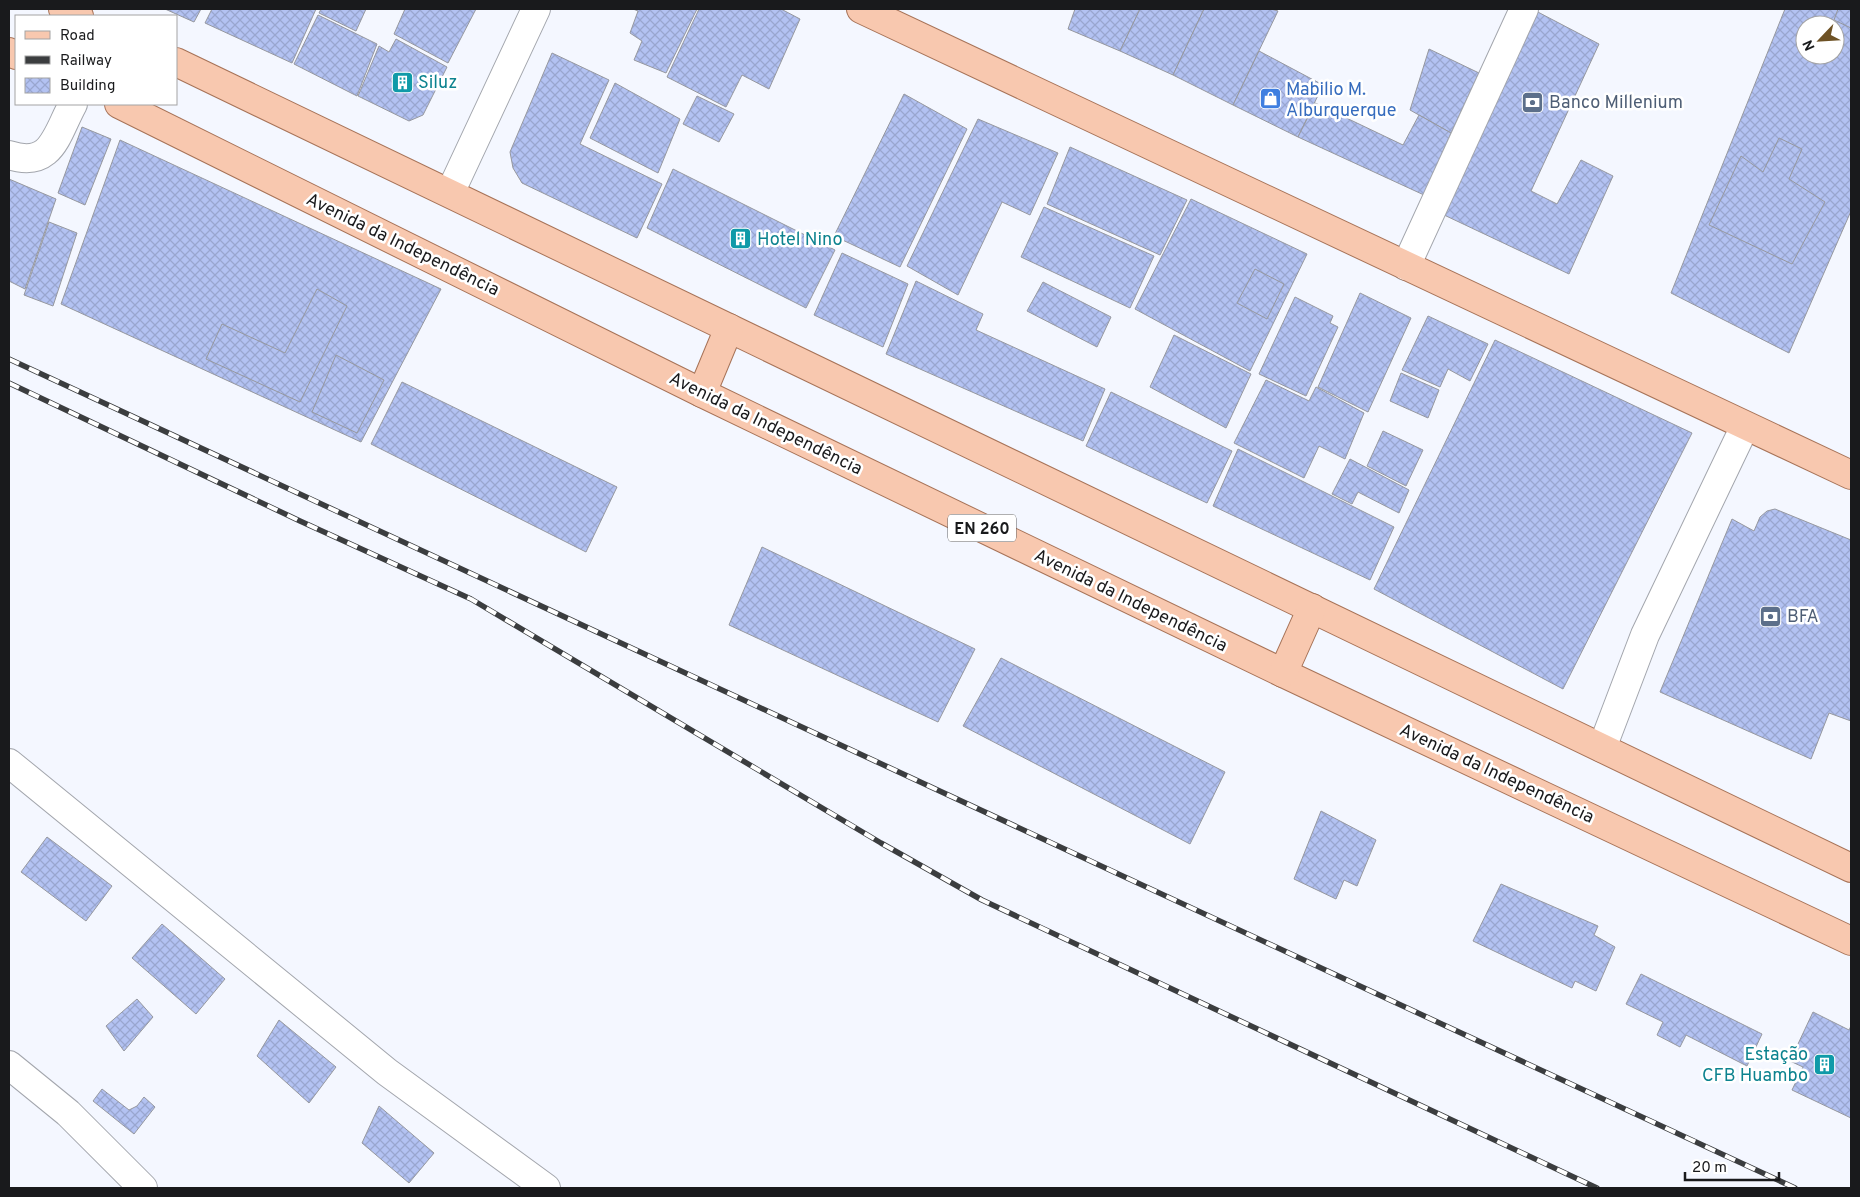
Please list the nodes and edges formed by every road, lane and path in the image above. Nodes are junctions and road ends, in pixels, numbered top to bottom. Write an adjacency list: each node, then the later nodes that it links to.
1 (63, 9): 5 (main road)
2 (536, 9): 10 (street)
3 (861, 9): 11 (main road)
4 (1524, 9): 11 (street)
5 (77, 15)
6 (178, 63): 10 (main road)
7 (72, 105): 9 (street)
8 (136, 107): 13 (main road, Avenida da Independência / EN 260)
9 (9, 156)
10 (450, 193): 12 (main road)
11 (1406, 266): 14 (main road)
12 (729, 328): 13 (main road); 16 (main road)
13 (702, 393): 17 (main road, Avenida da Independência / EN 260)
14 (1745, 426): 15 (main road); 18 (street)
15 (1851, 475)
16 (1312, 608): 17 (main road); 18 (main road)
17 (1283, 673): 21 (main road, Avenida da Independência / EN 260)
18 (1602, 748): 20 (main road)
19 (9, 763): 24 (street)
20 (1851, 868)
21 (1851, 941)
22 (9, 1065): 23 (street)
23 (142, 1188)
24 (546, 1188)

